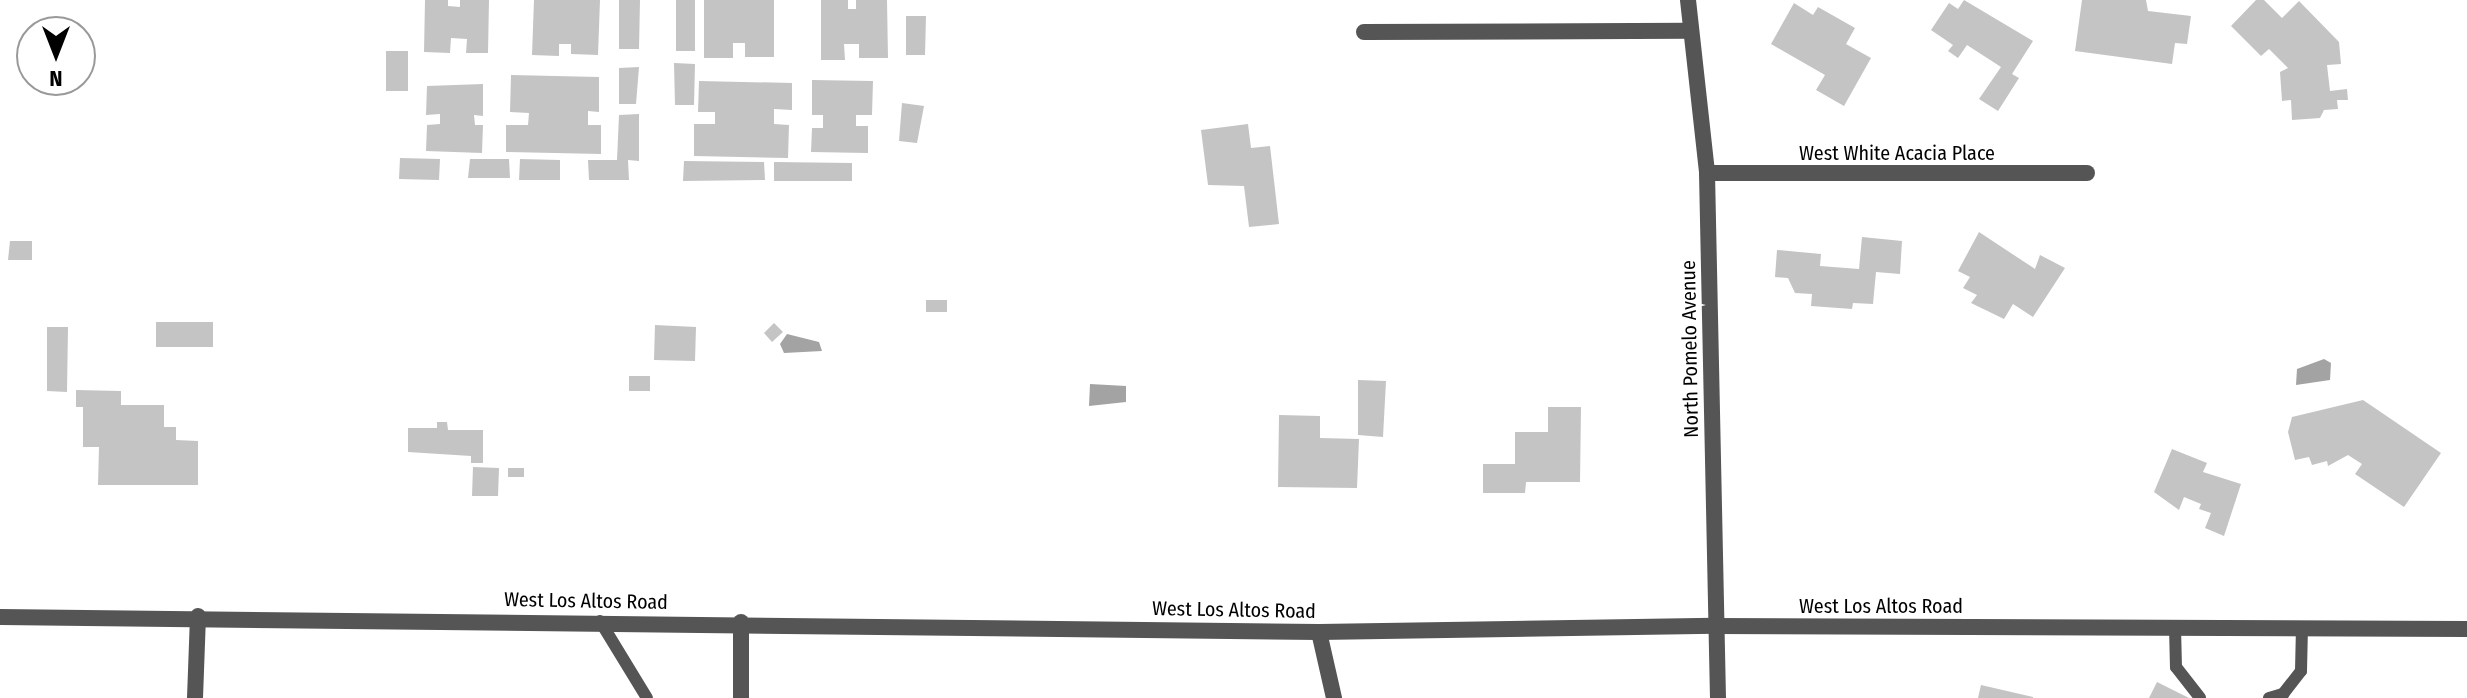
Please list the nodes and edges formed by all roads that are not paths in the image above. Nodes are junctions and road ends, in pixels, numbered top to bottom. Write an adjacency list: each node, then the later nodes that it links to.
1 (1688, 0): 2 (street, North Pomelo Avenue)
2 (1689, 31): 3 (street); 4 (street, North Pomelo Avenue)
3 (1364, 32)
4 (1707, 173): 5 (street, West White Acacia Place); 10 (street, North Pomelo Avenue)
5 (2087, 173)
6 (198, 616): 7 (street, West Los Altos Road); 8 (street, West Los Altos Road); 15 (street)
7 (0, 617)
8 (600, 621): 9 (street, West Los Altos Road); 16 (lane)
9 (741, 622): 14 (street, West Los Altos Road); 17 (street)
10 (1715, 626): 11 (street, West Los Altos Road); 14 (street, West Los Altos Road); 19 (street, North Pomelo Avenue)
11 (2175, 627): 12 (street, West Los Altos Road); 20 (lane)
12 (2302, 628): 13 (street, West Los Altos Road); 21 (lane)
13 (2467, 629)
14 (1319, 632): 18 (street)
15 (195, 698)
16 (647, 698)
17 (741, 698)
18 (1334, 698)
19 (1718, 698)
20 (2200, 698)
21 (2269, 698)

